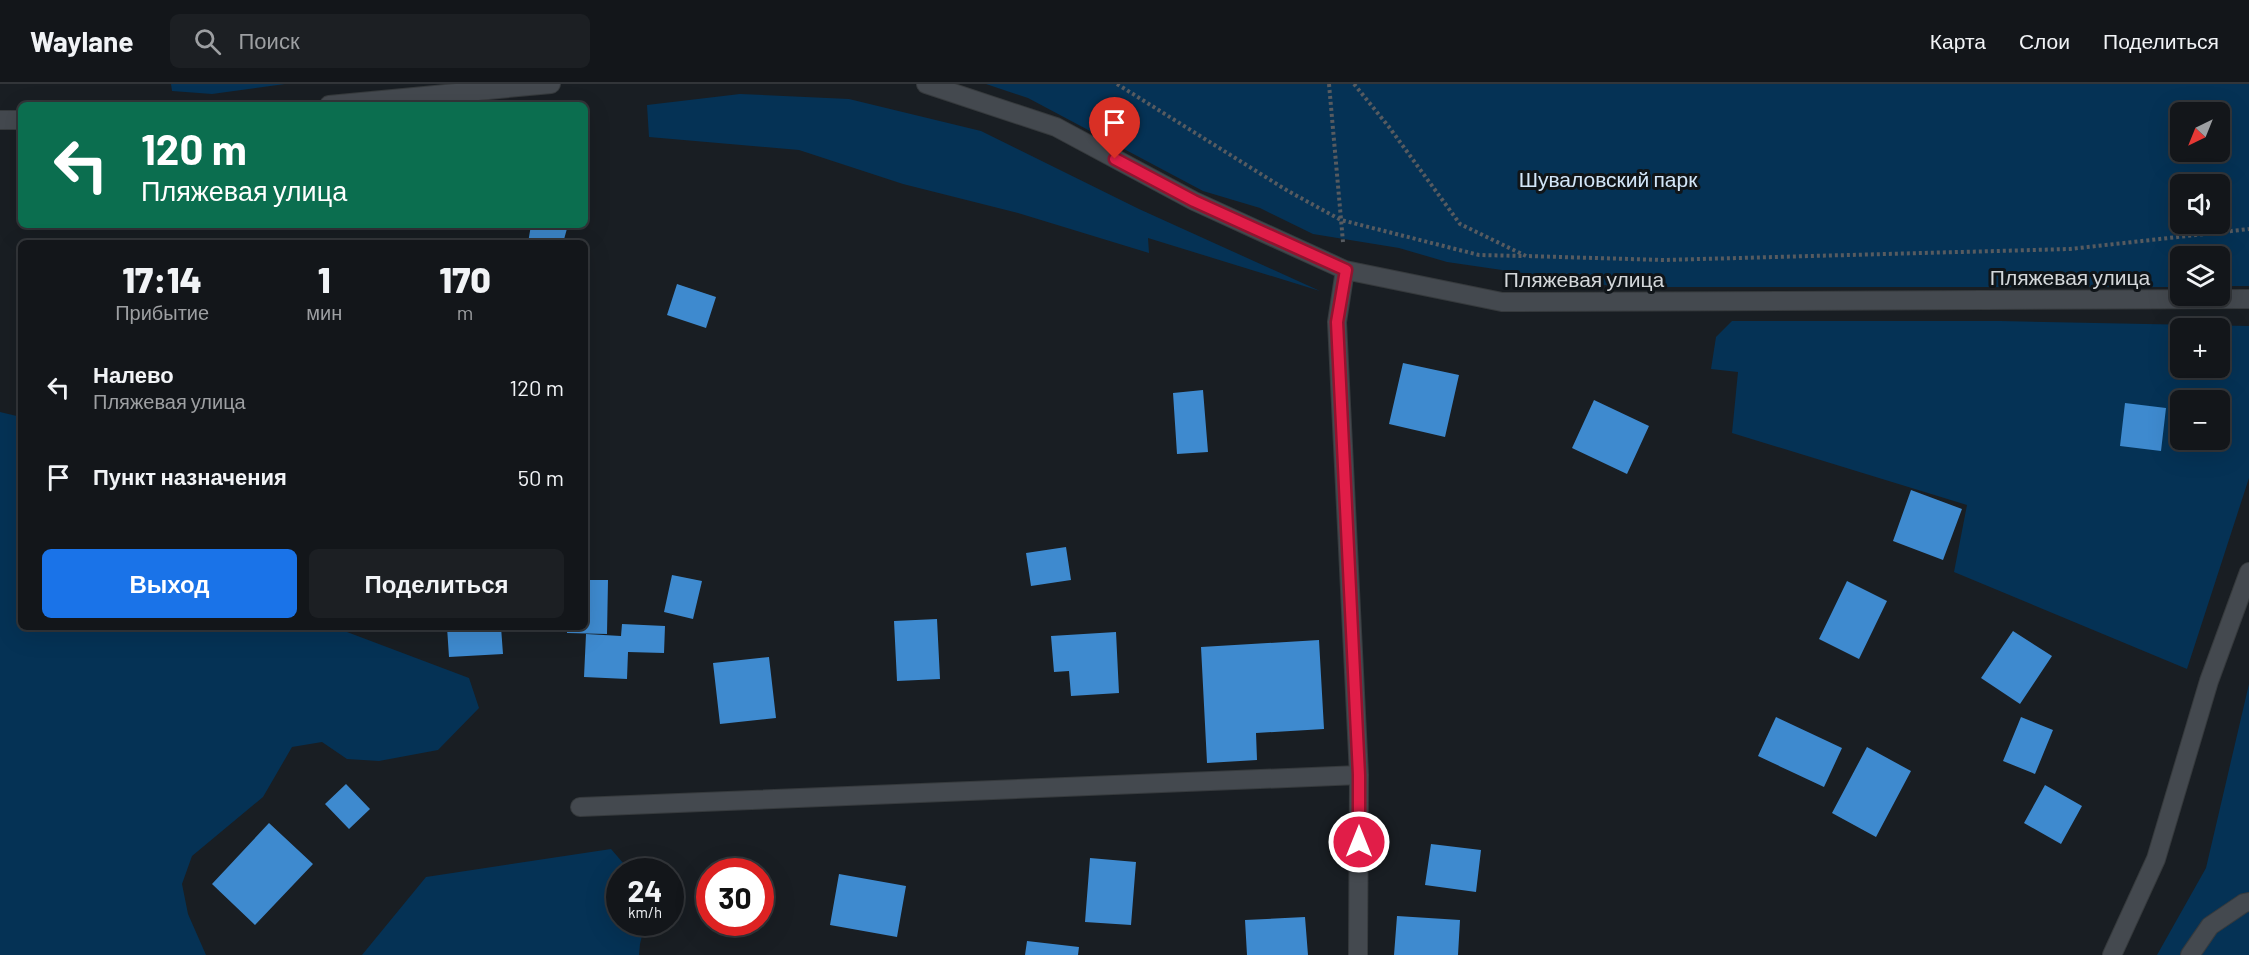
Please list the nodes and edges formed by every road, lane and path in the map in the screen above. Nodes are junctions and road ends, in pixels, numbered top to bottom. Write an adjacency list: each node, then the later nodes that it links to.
1 (551, 84): 6 (street)
2 (926, 84): 12 (street, Пляжевая улица)
3 (1117, 84): 9 (path)
4 (1329, 84): 9 (path)
5 (1354, 84): 11 (path)
6 (361, 102)
7 (0, 120): 8 (street)
8 (18, 120)
9 (1341, 220): 11 (path); 12 (path)
10 (2249, 229): 11 (path)
11 (1526, 256)
12 (1346, 270): 13 (street, Пляжевая улица); 15 (street)
13 (2249, 299)
14 (2249, 572): 19 (street)
15 (1359, 775): 16 (street); 18 (street)
16 (580, 807)
17 (2249, 902): 20 (street)
18 (1358, 955)
19 (2112, 955)
20 (2190, 955)

